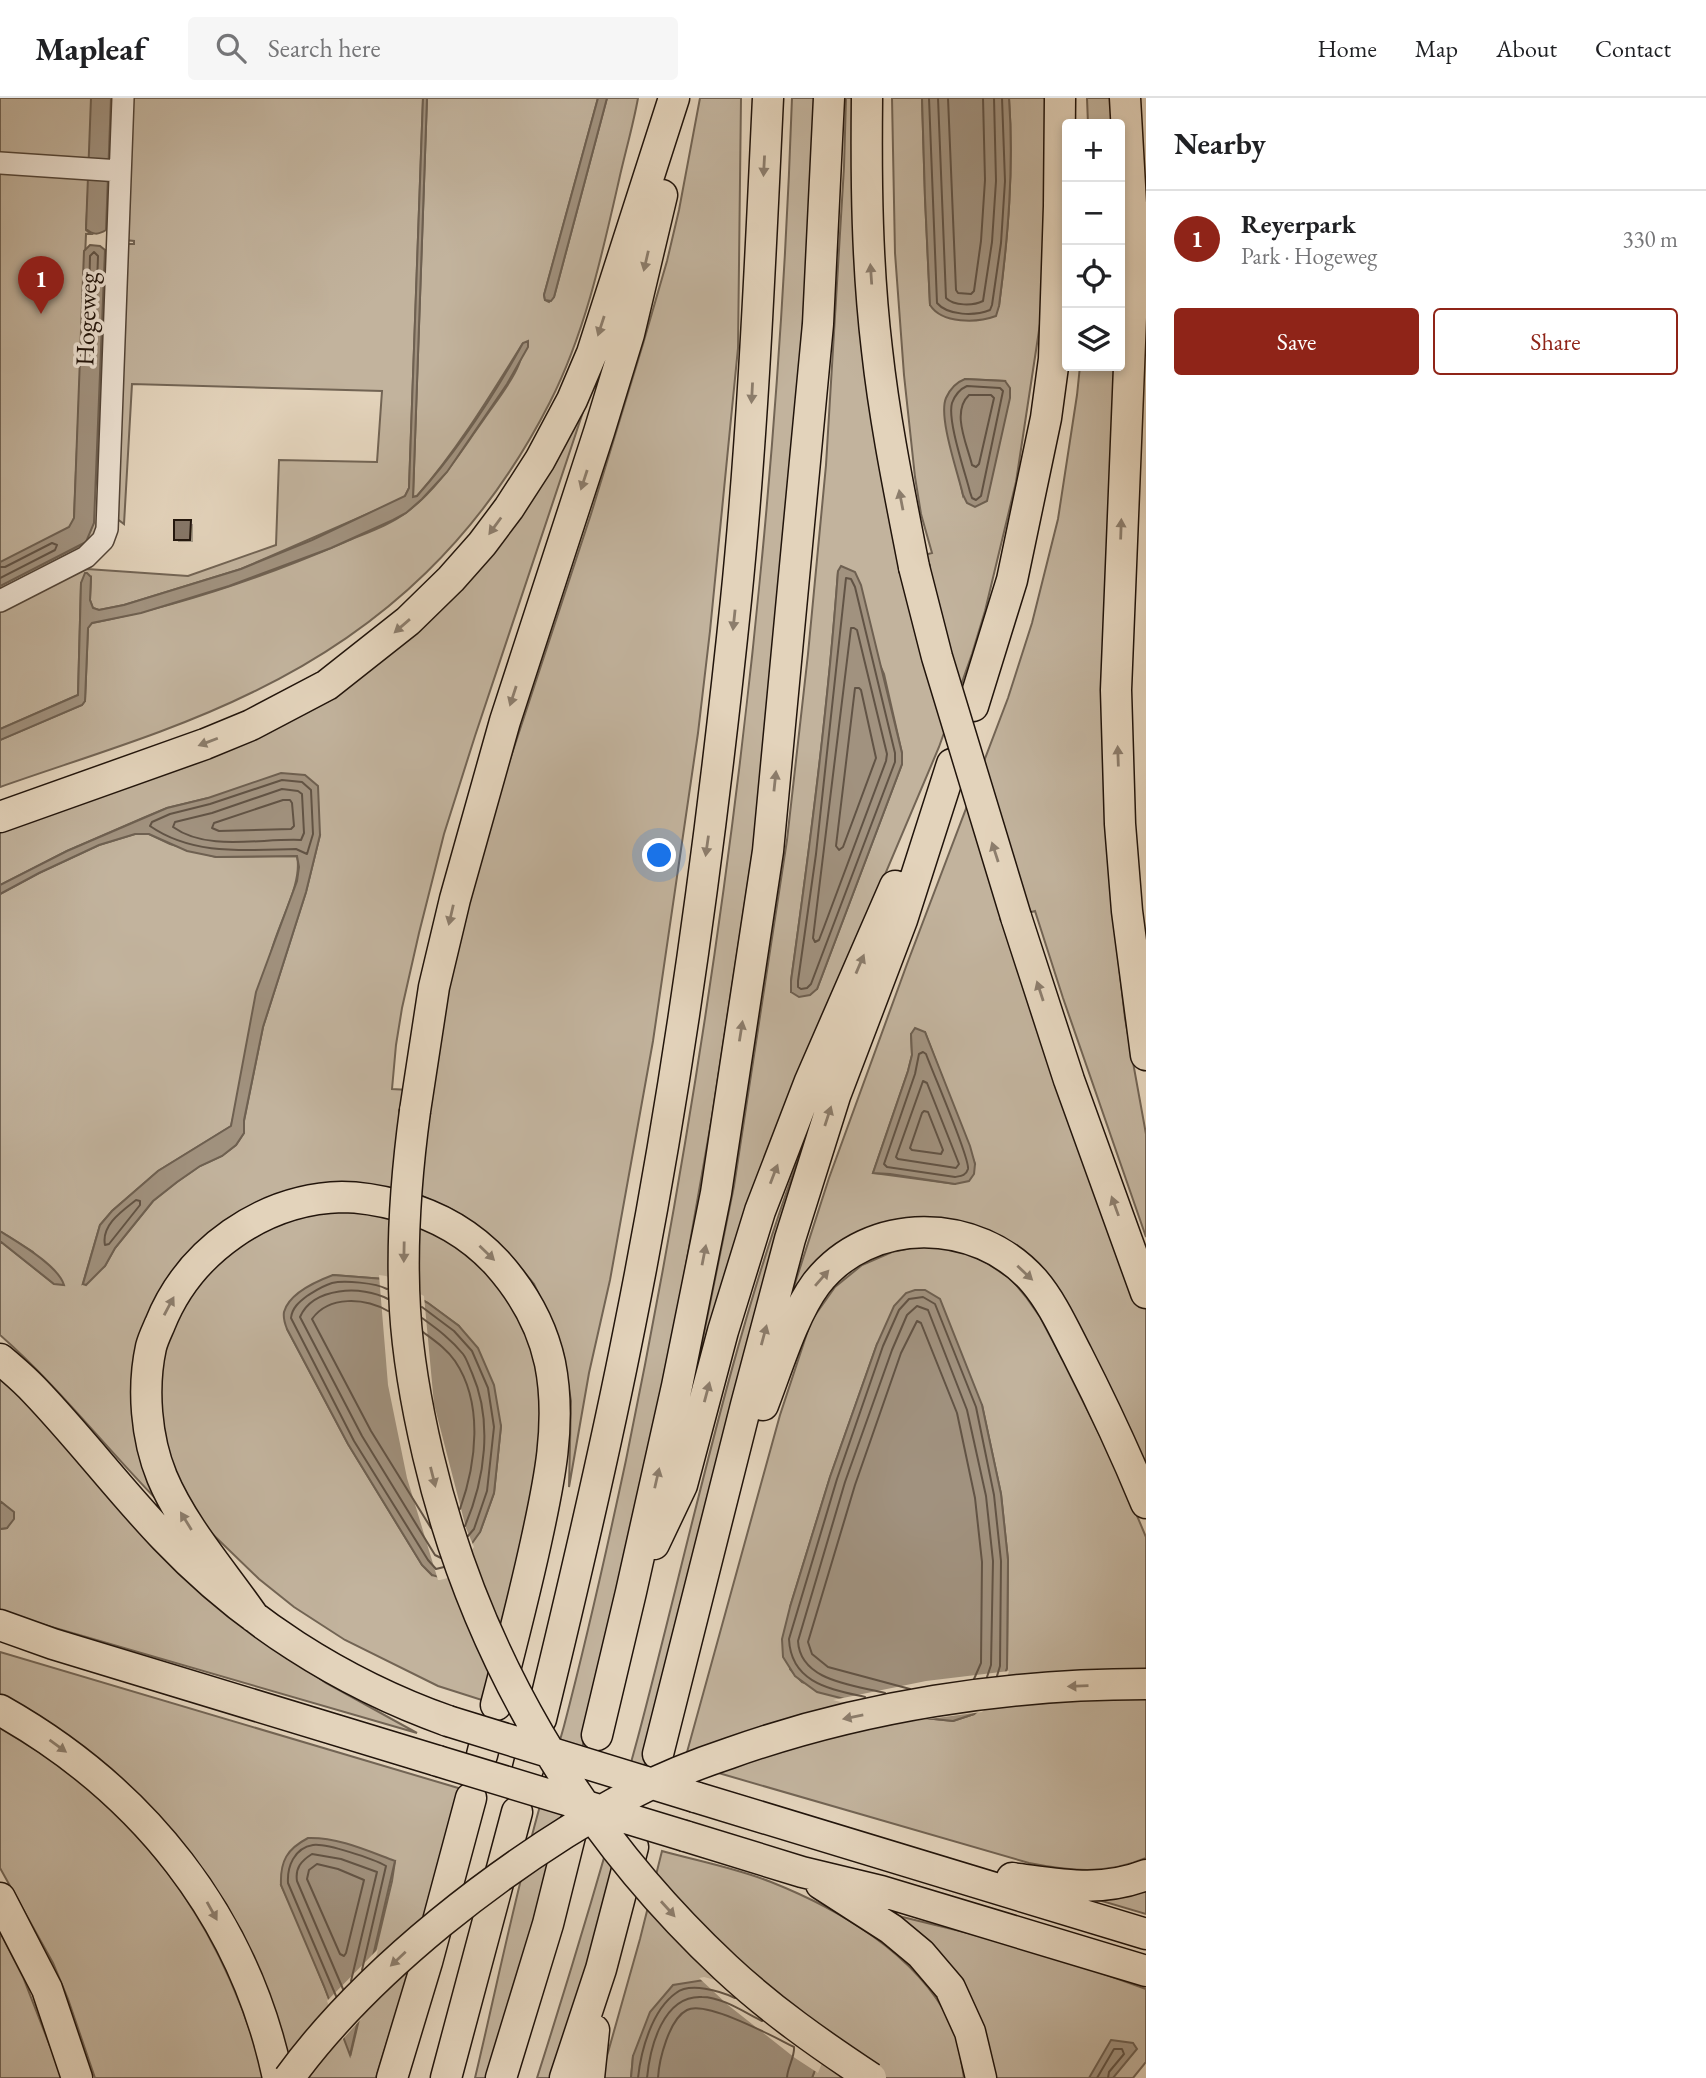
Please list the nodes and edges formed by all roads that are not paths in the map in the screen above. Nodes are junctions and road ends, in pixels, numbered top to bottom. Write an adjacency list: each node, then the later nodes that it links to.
1 (123, 98): 9 (street, Hogeweg)
2 (676, 98): 12 (highway, one-way to 12); 54 (highway, one-way to 54, bridge)
3 (768, 98): 30 (highway, one-way to 30)
4 (829, 98): 22 (highway, one-way to 4)
5 (867, 98): 18 (highway, one-way to 5, bridge)
6 (1060, 98): 11 (highway)
7 (1125, 98): 15 (highway, one-way to 7)
8 (0, 163): 9 (street)
9 (115, 171): 10 (street, Hogeweg)
10 (0, 601)
11 (973, 706)
12 (132, 770): 13 (highway); 14 (highway)
13 (0, 803)
14 (0, 817)
15 (1119, 824): 16 (highway); 17 (highway)
16 (1146, 927)
17 (1146, 1055)
18 (1146, 1293)
19 (0, 1359): 23 (highway)
20 (1146, 1503): 21 (highway, one-way to 20)
21 (718, 1520): 22 (highway); 32 (highway)
22 (631, 1592): 31 (highway)
23 (254, 1617): 28 (highway, one-way to 28); 33 (highway, bridge)
24 (0, 1625): 26 (highway)
25 (0, 1632): 26 (highway)
26 (52, 1644): 33 (highway, bridge)
27 (1146, 1684): 47 (highway, one-way to 47, bridge)
28 (496, 1705)
29 (0, 1710): 46 (highway, one-way to 46)
30 (541, 1718)
31 (597, 1735)
32 (659, 1754)
33 (528, 1776): 37 (highway, bridge); 38 (highway, bridge); 42 (highway)
34 (471, 1798): 48 (highway)
35 (572, 1828): 51 (highway)
36 (633, 1847): 43 (highway)
37 (929, 1868): 39 (highway); 41 (highway)
38 (802, 1872): 44 (highway); 55 (highway)
39 (1146, 1875)
40 (0, 1898): 45 (highway)
41 (1146, 1934)
42 (482, 1946): 49 (highway); 50 (highway)
43 (601, 1969): 52 (highway); 53 (highway)
44 (1146, 1971)
45 (77, 2078)
46 (278, 2078)
47 (289, 2078)
48 (392, 2078)
49 (433, 2078)
50 (446, 2078)
51 (501, 2078)
52 (565, 2078)
53 (589, 2078)
54 (871, 2078)
55 (981, 2078)

